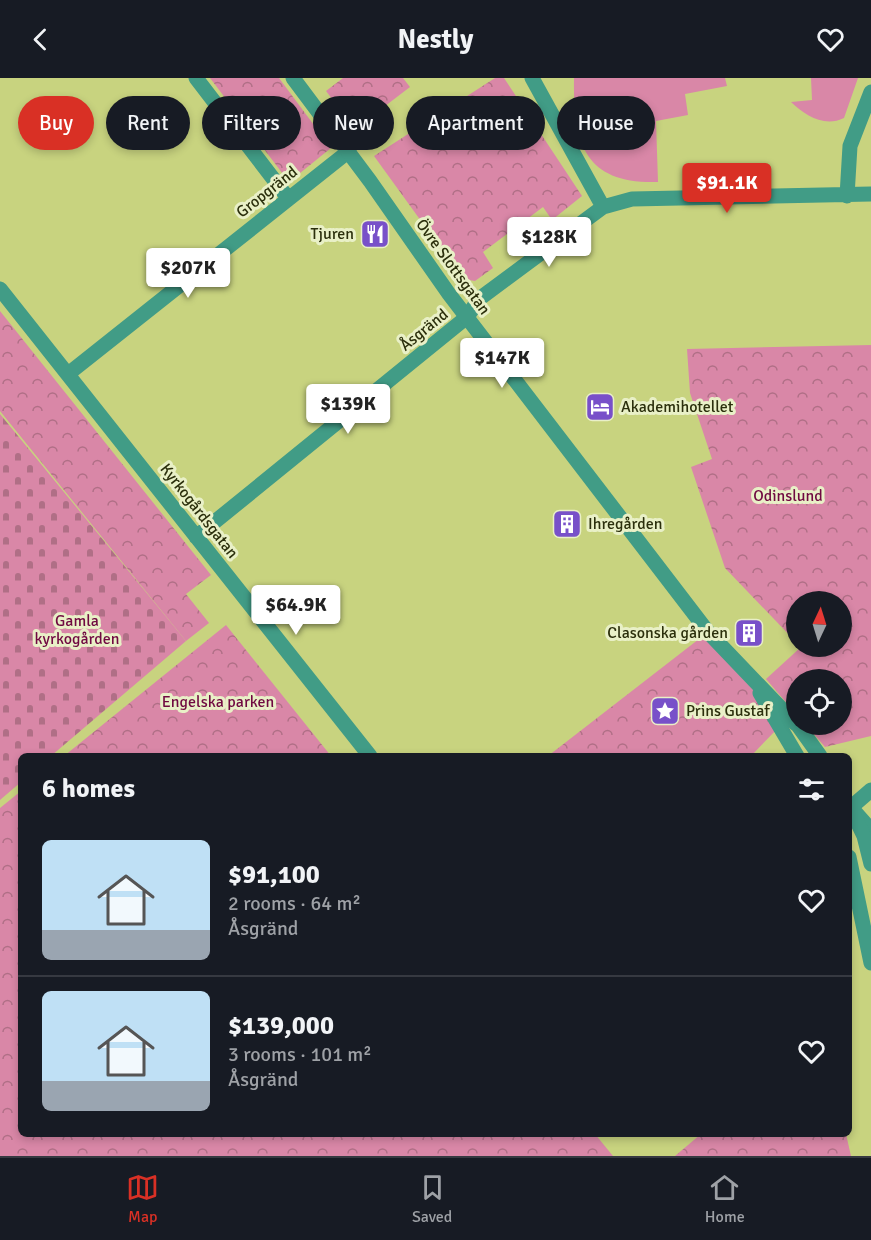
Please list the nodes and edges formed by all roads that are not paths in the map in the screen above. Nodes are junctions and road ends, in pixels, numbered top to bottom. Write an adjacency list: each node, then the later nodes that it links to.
1 (196, 78): 8 (street)
2 (293, 78): 5 (street, Övre Slottsgatan)
3 (532, 78): 9 (street)
4 (871, 92): 7 (street)
5 (349, 151): 8 (street, Gropgränd); 11 (street, Övre Slottsgatan)
6 (871, 194): 7 (street, Åsgränd)
7 (847, 196): 9 (street, Åsgränd)
8 (288, 198): 12 (street, Gropgränd)
9 (603, 207): 11 (street, Åsgränd)
10 (0, 289): 12 (street, Kyrkogårdsgatan)
11 (467, 317): 13 (street, Åsgränd); 14 (street, Övre Slottsgatan)
12 (68, 374): 13 (street, Kyrkogårdsgatan)
13 (196, 537): 17 (street, Kyrkogårdsgatan)
14 (745, 670): 15 (street, Övre Slottsgatan); 18 (street, Övre Slottsgatan)
15 (786, 713)
16 (805, 735): 19 (street, Övre Slottsgatan)
17 (368, 753)
18 (795, 753)
19 (818, 753)
20 (871, 790): 21 (street)
21 (852, 805)
22 (852, 809): 24 (street)
23 (852, 811): 25 (street)
24 (871, 830)
25 (871, 864)
26 (852, 871): 27 (street)
27 (871, 963)

